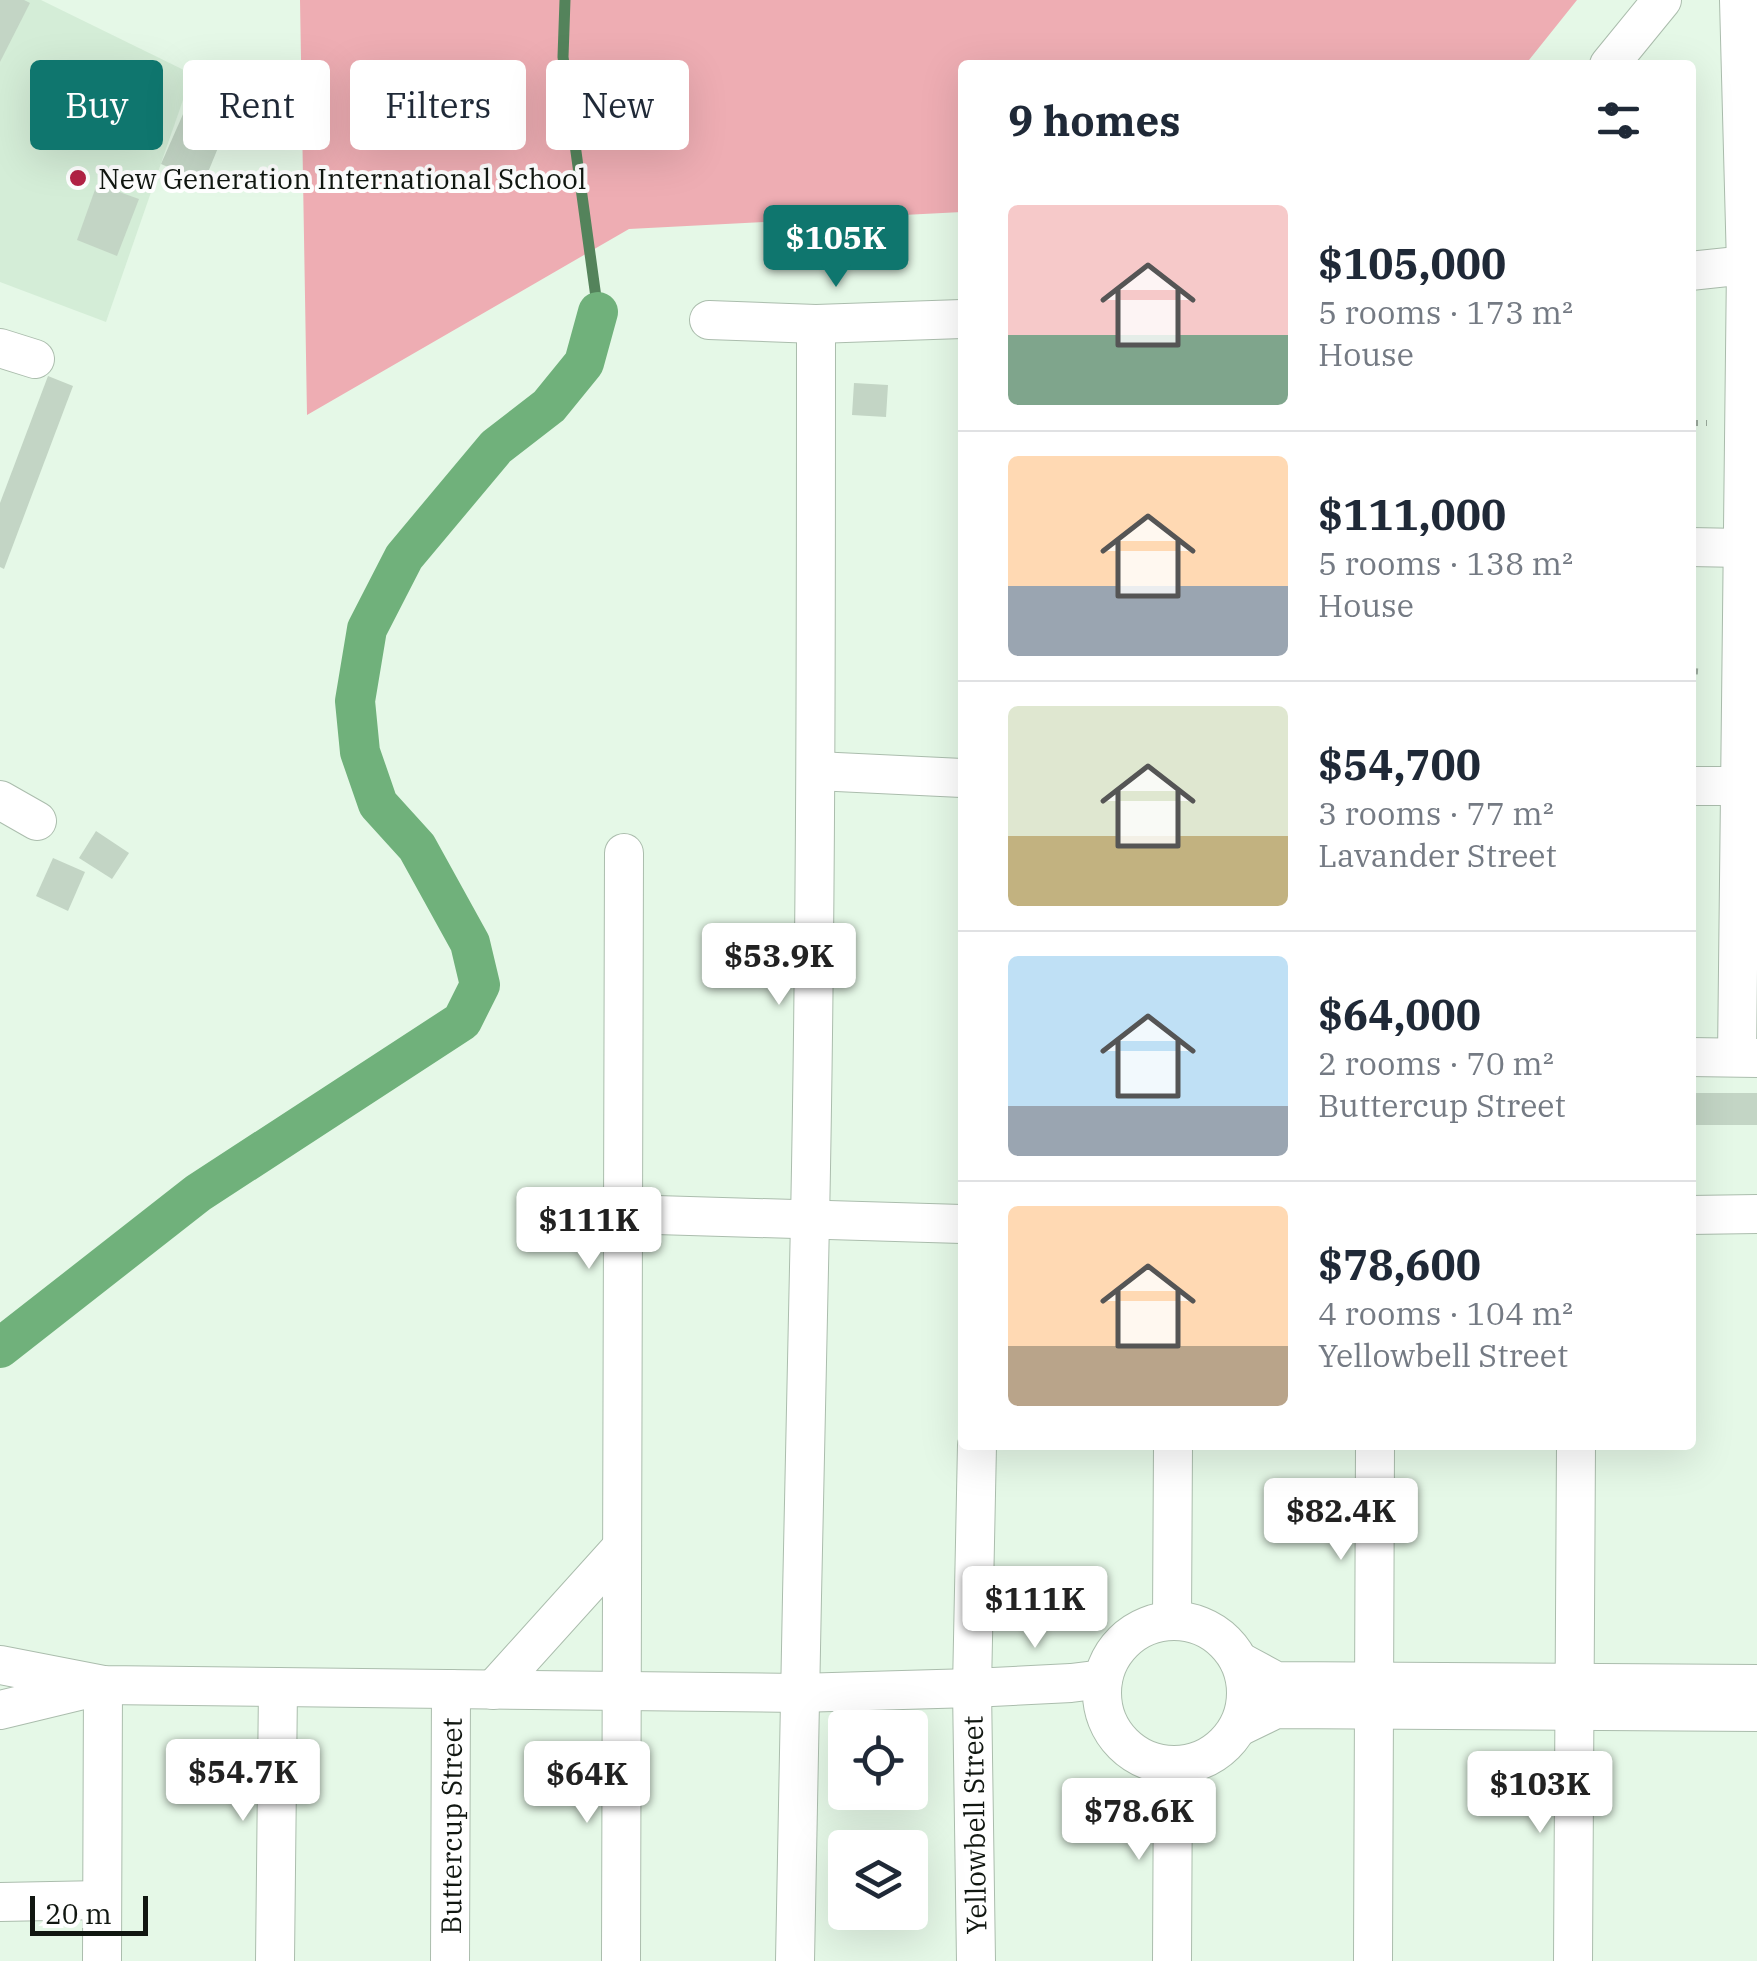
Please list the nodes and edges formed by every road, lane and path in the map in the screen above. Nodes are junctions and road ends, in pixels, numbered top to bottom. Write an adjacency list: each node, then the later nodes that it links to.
1 (1662, 0): 3 (street)
2 (1740, 0): 4 (street)
3 (1613, 60)
4 (1751, 265): 5 (street); 9 (street)
5 (1696, 270)
6 (958, 319): 8 (street)
7 (710, 320): 8 (street)
8 (816, 324): 11 (street)
9 (1747, 532): 10 (street); 14 (street)
10 (1696, 546)
11 (816, 770): 12 (street); 23 (street)
12 (958, 778)
13 (1696, 786): 14 (street)
14 (1748, 786): 19 (street)
15 (0, 800): 16 (street)
16 (38, 821)
17 (624, 853): 20 (street)
18 (1696, 1057): 19 (street)
19 (1747, 1058)
20 (623, 1214): 23 (street); 29 (street)
21 (1757, 1214): 22 (street)
22 (1696, 1215)
23 (810, 1220): 24 (street); 41 (street)
24 (958, 1224)
25 (977, 1450): 37 (street, Yellowbell Street)
26 (1174, 1450): 30 (street)
27 (1375, 1450): 42 (street)
28 (1576, 1450): 43 (street)
29 (622, 1547): 39 (street); 40 (street)
30 (1172, 1620): 31 (street); 33 (street)
31 (1239, 1661): 42 (street); 47 (street)
32 (0, 1666): 35 (street)
33 (1104, 1678): 37 (street); 46 (street)
34 (1757, 1684): 43 (street)
35 (103, 1685): 36 (street); 44 (street); 49 (street)
36 (278, 1687): 38 (street); 52 (street)
37 (972, 1688): 41 (street); 46 (street); 56 (street, Yellowbell Street)
38 (451, 1689): 39 (street); 53 (street, Buttercup Street)
39 (492, 1690): 40 (street)
40 (622, 1691): 41 (street); 54 (street)
41 (798, 1693): 55 (street)
42 (1374, 1696): 43 (street); 47 (street); 58 (street)
43 (1575, 1697): 45 (street); 59 (street)
44 (0, 1710)
45 (1757, 1712)
46 (1106, 1716): 48 (street)
47 (1238, 1727): 48 (street)
48 (1173, 1765): 57 (street)
49 (102, 1900): 50 (street); 51 (street)
50 (0, 1902)
51 (102, 1961)
52 (275, 1961)
53 (450, 1961)
54 (620, 1961)
55 (796, 1961)
56 (976, 1961)
57 (1172, 1961)
58 (1373, 1961)
59 (1573, 1961)

